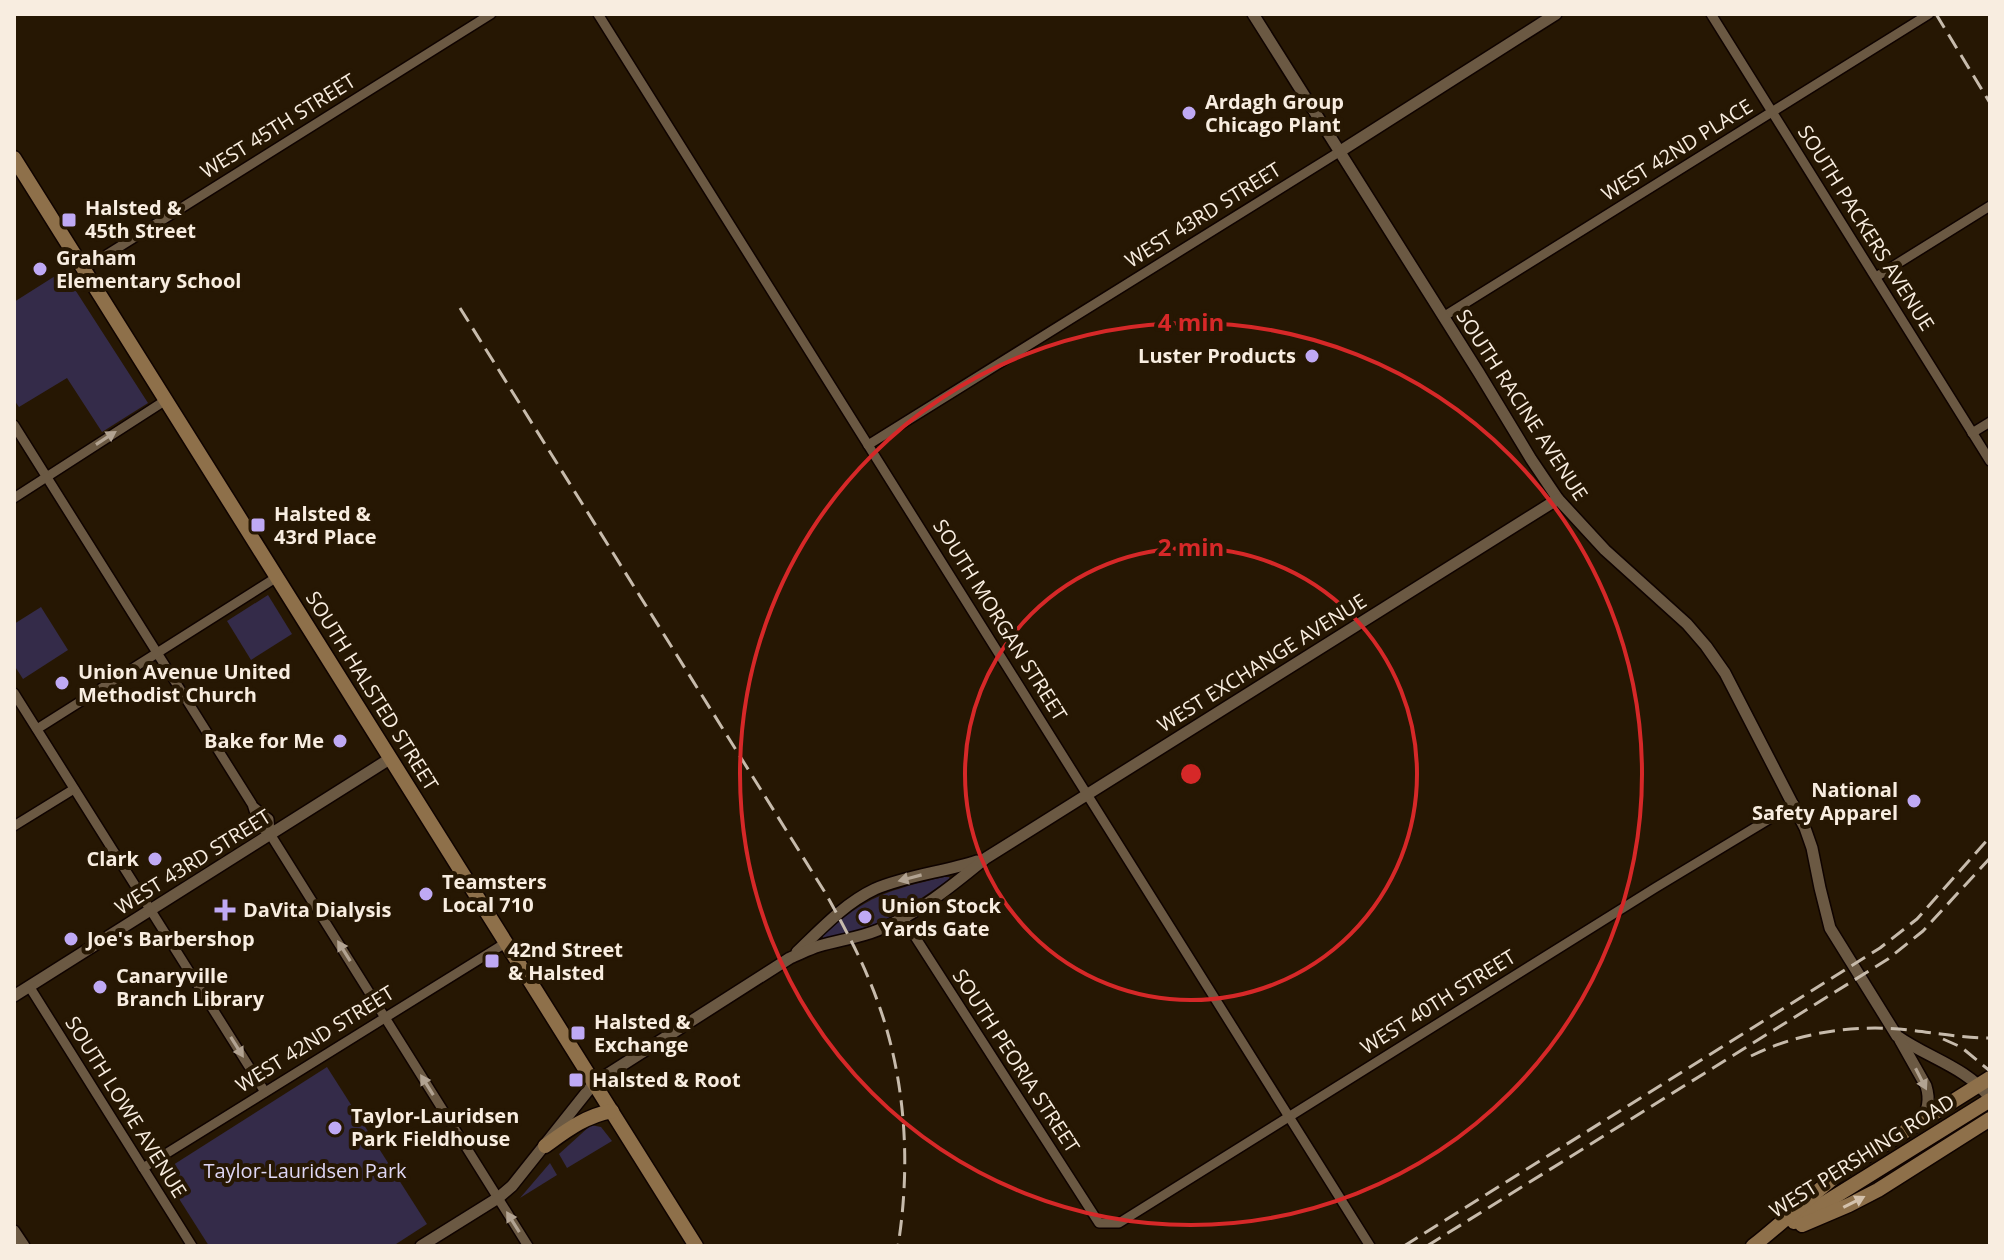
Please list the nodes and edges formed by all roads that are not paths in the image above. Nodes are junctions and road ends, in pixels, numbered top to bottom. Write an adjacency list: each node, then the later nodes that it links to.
1 (491, 14): 11 (street, WEST 45TH STREET)
2 (598, 14): 18 (street, SOUTH MORGAN STREET)
3 (1253, 14): 8 (street, SOUTH RACINE AVENUE)
4 (1556, 14): 8 (street, WEST 43RD STREET)
5 (1711, 14): 7 (street, SOUTH PACKERS AVENUE)
6 (1929, 14): 7 (street, WEST 42ND PLACE)
7 (1772, 111): 12 (street, SOUTH PACKERS AVENUE); 13 (street, WEST 42ND PLACE)
8 (1339, 152): 13 (street, SOUTH RACINE AVENUE); 18 (street, WEST 43RD STREET)
9 (14, 158): 11 (main road, SOUTH HALSTED STREET)
10 (1990, 206): 12 (street)
11 (84, 269): 14 (main road, SOUTH HALSTED STREET)
12 (1876, 277): 17 (street, SOUTH PACKERS AVENUE)
13 (1443, 317): 22 (street, SOUTH RACINE AVENUE)
14 (166, 400): 20 (street, one-way to 14); 23 (main road, SOUTH HALSTED STREET)
15 (1990, 422): 17 (street)
16 (14, 425): 20 (street)
17 (1972, 433): 19 (street, SOUTH PACKERS AVENUE)
18 (868, 445): 29 (street, SOUTH MORGAN STREET)
19 (1990, 461)
20 (46, 477): 21 (street); 24 (street)
21 (14, 498)
22 (1558, 499): 29 (street, WEST EXCHANGE AVENUE); 30 (street, SOUTH RACINE AVENUE)
23 (277, 577): 24 (street); 27 (main road, SOUTH HALSTED STREET)
24 (157, 653): 26 (street); 32 (street)
25 (14, 693): 26 (street)
26 (37, 729): 28 (street)
27 (391, 758): 32 (street, WEST 43RD STREET); 36 (main road, SOUTH HALSTED STREET)
28 (74, 789): 31 (street); 34 (street)
29 (1088, 794): 33 (street, WEST EXCHANGE AVENUE); 47 (street, SOUTH MORGAN STREET)
30 (1794, 804): 41 (street, SOUTH RACINE AVENUE); 47 (street, WEST 40TH STREET)
31 (14, 826)
32 (270, 834): 34 (street, WEST 43RD STREET); 40 (street, one-way to 32)
33 (986, 858): 35 (street, WEST EXCHANGE AVENUE); 37 (street, WEST EXCHANGE AVENUE, one-way to 37)
34 (150, 910): 38 (street, WEST 43RD STREET); 44 (street, one-way to 44)
35 (903, 918): 37 (street, WEST EXCHANGE AVENUE); 53 (street, SOUTH PEORIA STREET)
36 (507, 942): 40 (street, WEST 42ND STREET); 43 (main road, SOUTH HALSTED STREET)
37 (790, 958): 43 (street, WEST EXCHANGE AVENUE)
38 (29, 986): 39 (street, WEST 43RD STREET); 51 (street, SOUTH LOWE AVENUE)
39 (14, 996)
40 (385, 1017): 44 (street, WEST 42ND STREET); 52 (street, one-way to 40)
41 (1897, 1036): 42 (street, SOUTH RACINE AVENUE); 49 (street, one-way to 49)
42 (1985, 1081): 45 (street, SOUTH RACINE AVENUE); 49 (main road)
43 (594, 1083): 46 (main road, SOUTH HALSTED STREET); 50 (street, WEST EXCHANGE AVENUE)
44 (265, 1092): 51 (street, WEST 42ND STREET)
45 (1990, 1099): 61 (main road, WEST PERSHING ROAD)
46 (612, 1111): 50 (main road); 59 (main road, SOUTH HALSTED STREET)
47 (1289, 1117): 53 (street, WEST 40TH STREET); 60 (street, SOUTH MORGAN STREET)
48 (1990, 1119): 61 (main road, one-way to 48)
49 (1917, 1124): 61 (main road)
50 (545, 1146): 52 (street, WEST EXCHANGE AVENUE)
51 (143, 1168): 56 (street, SOUTH LOWE AVENUE)
52 (498, 1198): 57 (street, WEST EXCHANGE AVENUE); 58 (street, one-way to 52)
53 (1099, 1223)
54 (14, 1231): 55 (street)
55 (24, 1246)
56 (192, 1246)
57 (421, 1246)
58 (528, 1246)
59 (696, 1246)
60 (1370, 1246)
61 (1755, 1246)

